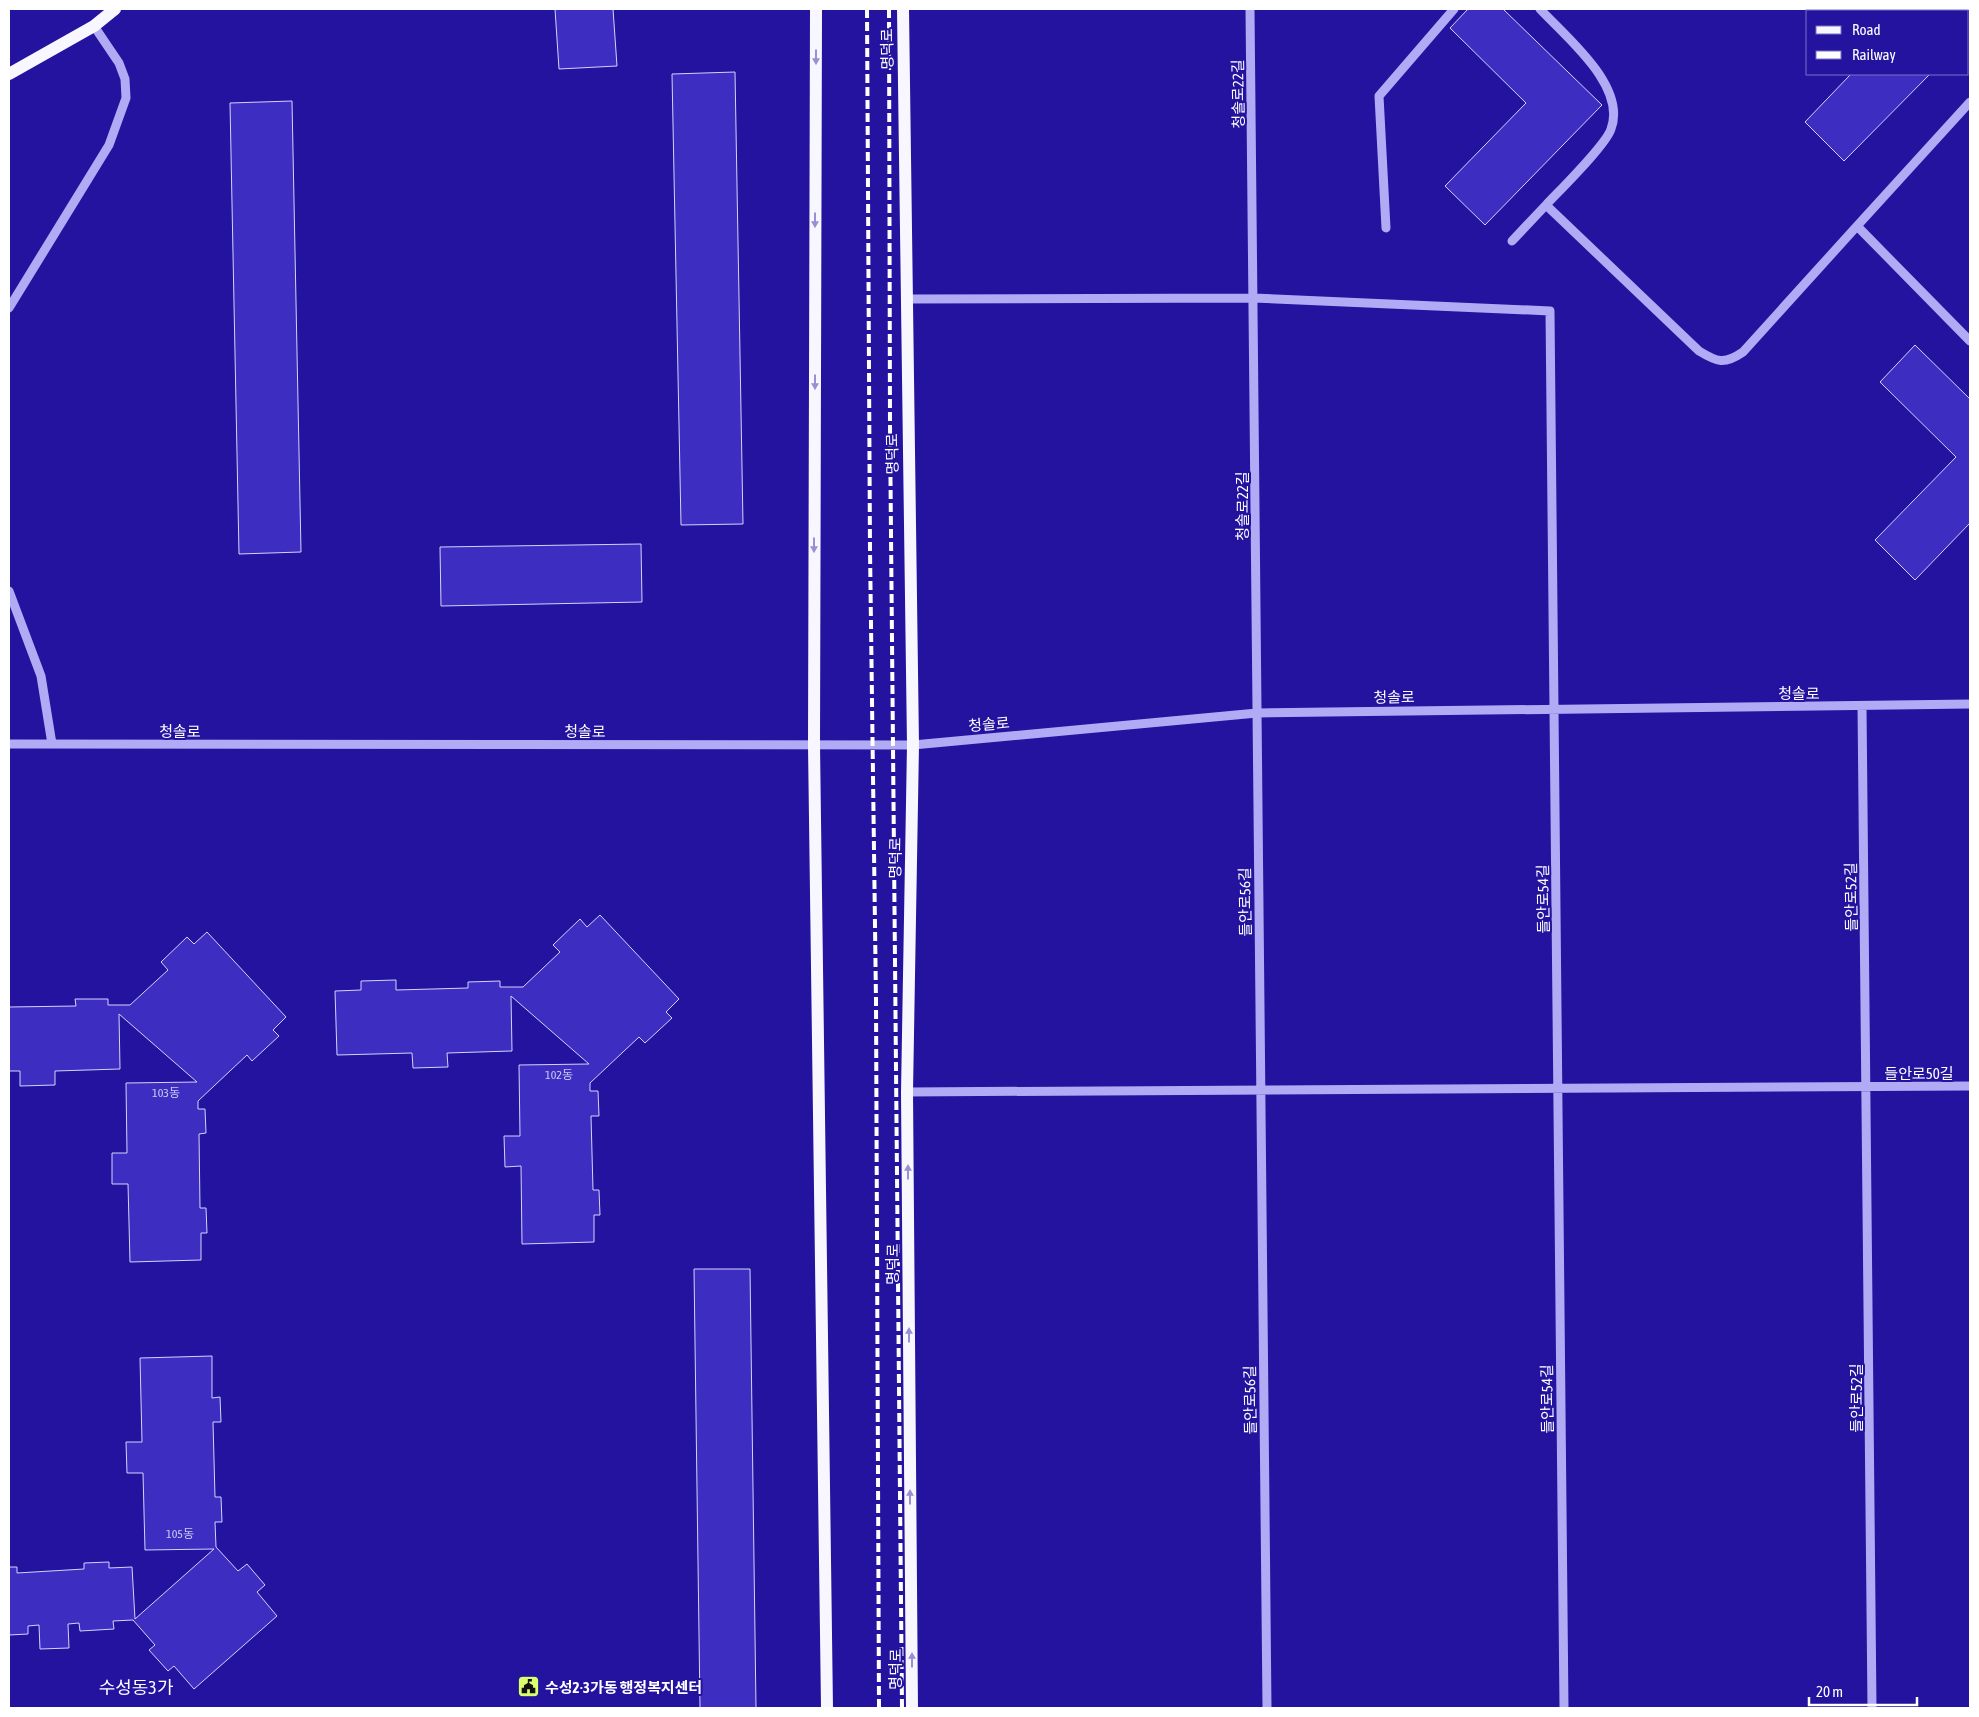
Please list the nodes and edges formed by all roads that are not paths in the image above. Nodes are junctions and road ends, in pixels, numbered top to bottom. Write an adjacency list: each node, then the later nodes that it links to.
1 (115, 9): 7 (main road)
2 (816, 9): 25 (main road, one-way to 25)
3 (903, 9): 15 (main road, 명덕로)
4 (1250, 9): 14 (street, 청솔로22길)
5 (1454, 9): 12 (street)
6 (1540, 9): 10 (street)
7 (94, 26): 8 (main road); 16 (street)
8 (9, 74)
9 (1970, 102): 11 (street)
10 (1546, 205): 11 (street); 13 (street)
11 (1857, 226): 17 (street)
12 (1386, 228)
13 (1512, 240)
14 (1254, 298): 15 (street); 21 (street, 들안로54길); 22 (street, 청솔로22길)
15 (906, 299): 26 (main road, 명덕로)
16 (9, 308)
17 (1970, 341)
18 (9, 591): 24 (street)
19 (1970, 704): 20 (street, 청솔로)
20 (1862, 706): 21 (street, 청솔로); 28 (street, 들안로52길)
21 (1554, 708): 22 (street, 청솔로); 29 (street, 들안로54길)
22 (1257, 713): 26 (street, 청솔로); 30 (street, 들안로56길)
23 (9, 744): 24 (street, 청솔로)
24 (52, 744): 25 (street, 청솔로)
25 (814, 745): 26 (street, 청솔로); 32 (main road)
26 (913, 745): 31 (main road, 명덕로)
27 (1970, 1086): 28 (street, 들안로50길)
28 (1867, 1087): 29 (street); 36 (street, 들안로52길)
29 (1558, 1089): 30 (street); 35 (street, 들안로54길)
30 (1261, 1091): 31 (street); 34 (street, 들안로56길)
31 (907, 1092): 33 (main road, 명덕로, one-way to 31)
32 (827, 1708)
33 (912, 1708)
34 (1267, 1708)
35 (1564, 1708)
36 (1872, 1708)

